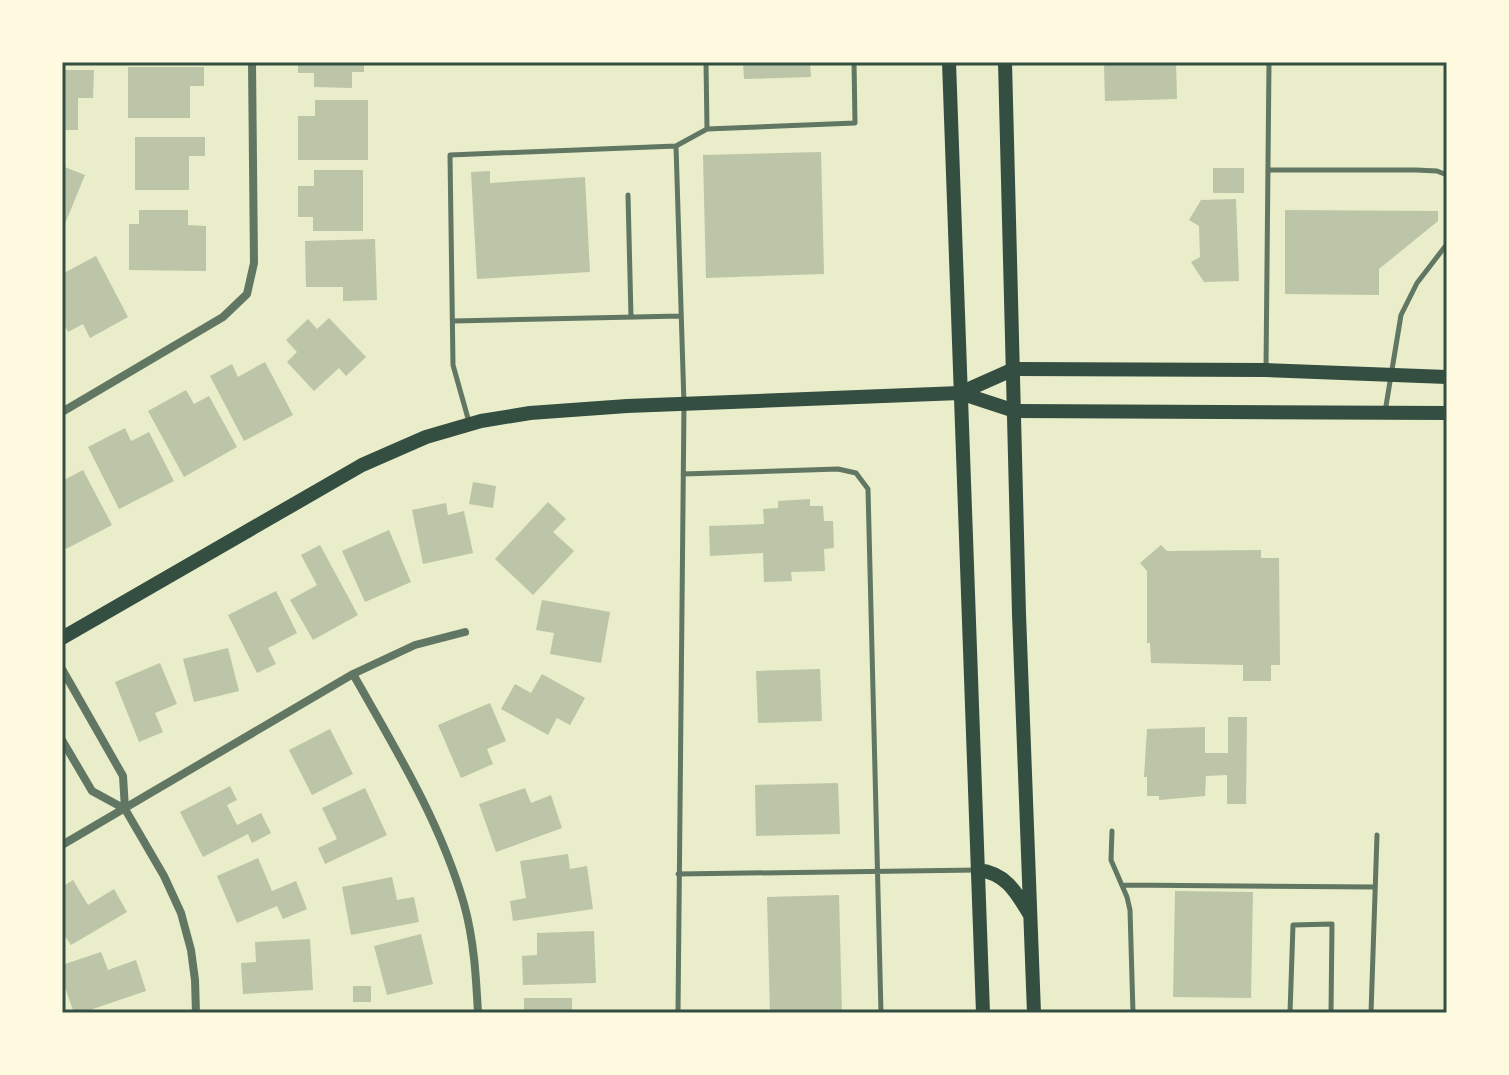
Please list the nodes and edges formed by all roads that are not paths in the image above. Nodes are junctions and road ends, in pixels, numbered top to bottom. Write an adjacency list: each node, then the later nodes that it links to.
1 (252, 62): 23 (street)
2 (706, 62): 7 (lane)
3 (854, 62): 7 (lane)
4 (949, 62): 20 (main road)
5 (1005, 62): 16 (main road)
6 (1269, 62): 9 (lane)
7 (707, 129): 8 (lane)
8 (676, 146): 13 (lane); 15 (lane)
9 (1268, 170): 10 (lane); 17 (lane)
10 (1447, 175)
11 (628, 195): 14 (lane)
12 (1447, 244): 18 (lane)
13 (681, 316): 14 (lane); 21 (lane)
14 (631, 317): 15 (lane)
15 (453, 321): 26 (lane)
16 (1014, 369): 17 (main road); 20 (main road); 22 (main road)
17 (1266, 370): 18 (main road)
18 (1391, 376): 19 (main road); 24 (lane)
19 (1447, 377)
20 (960, 393): 21 (main road); 22 (main road); 37 (main road)
21 (684, 404): 26 (main road); 27 (lane)
22 (1015, 411): 24 (main road); 42 (main road)
23 (62, 412)
24 (1385, 412): 25 (main road)
25 (1447, 413)
26 (469, 424): 29 (main road)
27 (683, 474): 38 (lane); 39 (lane)
28 (465, 632): 31 (street)
29 (62, 638)
30 (62, 669): 33 (street)
31 (353, 674): 33 (street); 44 (street)
32 (62, 740): 33 (street)
33 (125, 809): 36 (street); 43 (street)
34 (1112, 831): 40 (lane)
35 (1377, 835): 41 (lane)
36 (62, 845)
37 (978, 870): 38 (lane); 42 (main road); 47 (main road)
38 (879, 872): 39 (lane); 46 (lane)
39 (678, 874): 45 (lane)
40 (1122, 885): 41 (lane); 49 (lane)
41 (1375, 887): 52 (lane)
42 (1030, 915): 48 (main road)
43 (196, 1013)
44 (478, 1013)
45 (678, 1013)
46 (881, 1013)
47 (983, 1013)
48 (1034, 1013)
49 (1133, 1013)
50 (1290, 1013): 51 (lane)
51 (1331, 1013)
52 (1371, 1013)

